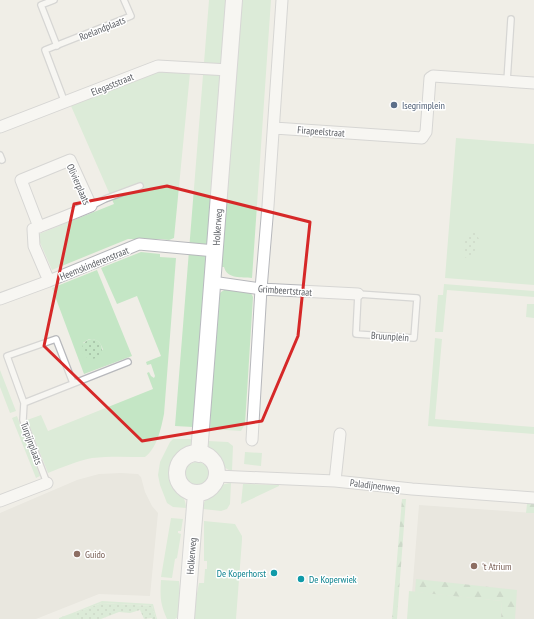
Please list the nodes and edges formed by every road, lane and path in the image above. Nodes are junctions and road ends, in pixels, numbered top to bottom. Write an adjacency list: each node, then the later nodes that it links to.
1 (54, 0): 6 (lane)
2 (124, 0): 6 (lane, Roelandplaats)
3 (234, 0): 7 (street, Holkerweg)
4 (282, 0): 12 (street)
5 (511, 19): 8 (lane)
6 (56, 46): 10 (lane)
7 (229, 70): 10 (street, Elegaststraat); 16 (street, Holkerweg)
8 (507, 81): 9 (street); 12 (street, Firapeelstraat)
9 (534, 83)
10 (65, 103): 11 (street, Elegaststraat)
11 (0, 127)
12 (274, 128): 19 (street)
13 (140, 186): 14 (lane)
14 (91, 206): 15 (street, Olivierplaats); 15 (street, Olivierplaats)
15 (39, 227): 17 (street)
16 (215, 251): 17 (street, Heemskinderenstraat); 18 (street, Holkerweg)
17 (49, 281): 21 (street, Heemskinderenstraat)
18 (212, 282): 19 (street, Grimbeertstraat); 27 (street, Holkerweg)
19 (261, 288): 20 (street, Grimbeertstraat); 26 (street)
20 (358, 294): 20 (lane, Bruunplein)
21 (0, 299)
22 (128, 362): 23 (lane)
23 (73, 384): 24 (lane); 24 (lane, Turpijnplaats)
24 (24, 403): 30 (lane, Turpijnplaats)
25 (340, 434): 29 (street)
26 (252, 440)
27 (199, 454): 28 (street); 31 (street)
28 (217, 476): 29 (street, Paladijnenweg); 31 (street)
29 (335, 481): 32 (street, Paladijnenweg)
30 (47, 483): 33 (street)
31 (196, 493): 34 (street, Holkerweg)
32 (534, 498)
33 (0, 501)
34 (186, 619)

